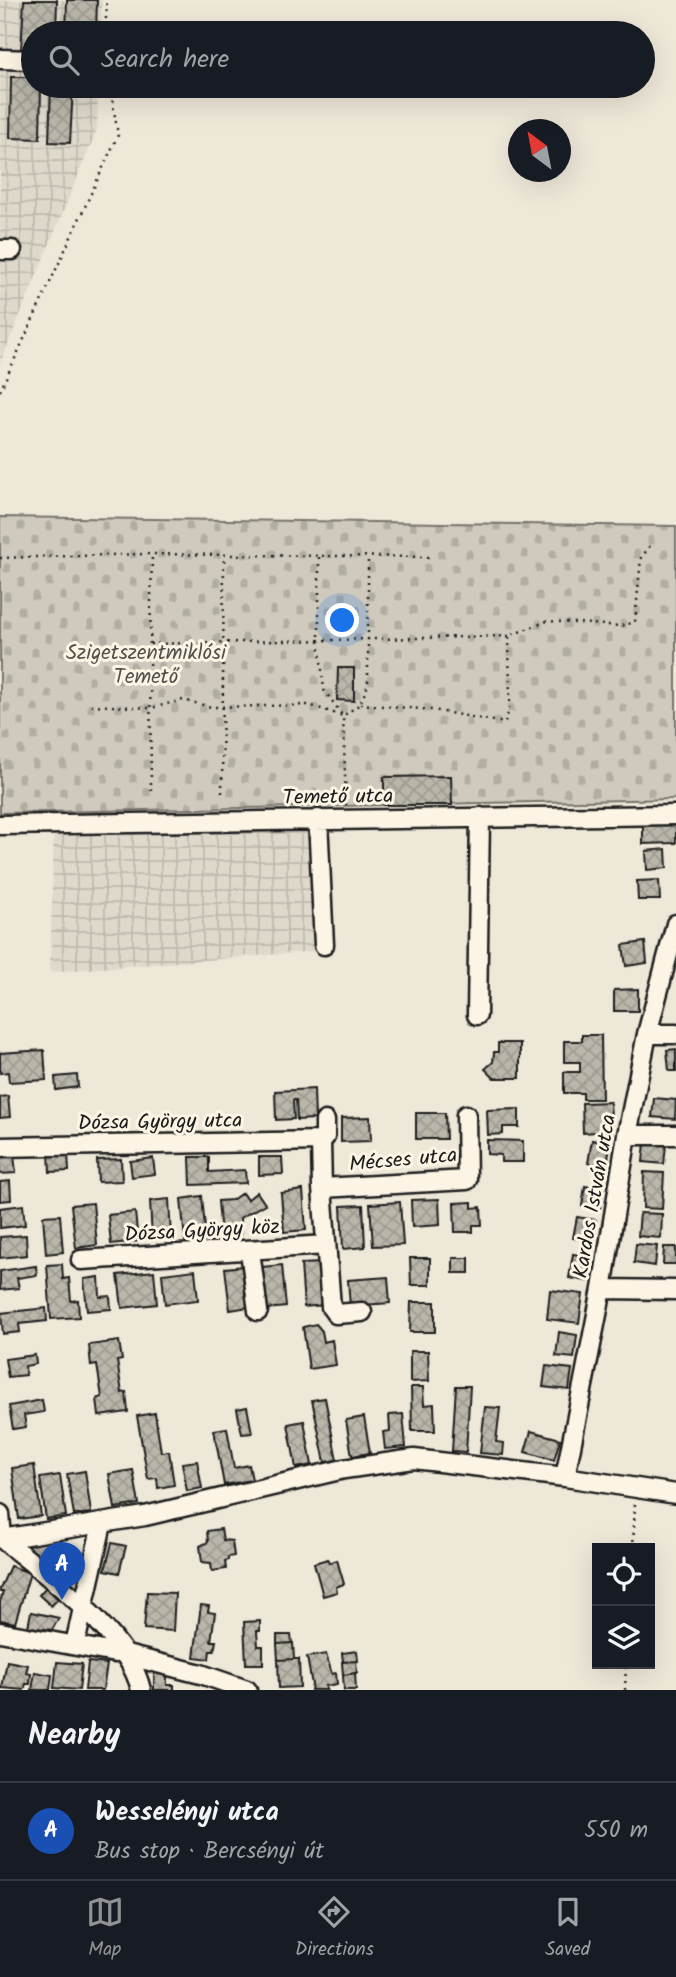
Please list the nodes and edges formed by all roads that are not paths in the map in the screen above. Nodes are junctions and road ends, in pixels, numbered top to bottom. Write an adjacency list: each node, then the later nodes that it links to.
1 (0, 59): 2 (street)
2 (21, 60)
3 (676, 815): 4 (street, Temető utca)
4 (480, 817): 5 (street, Temető utca); 9 (street)
5 (318, 819): 6 (street, Temető utca); 8 (street)
6 (0, 825)
7 (676, 924): 10 (street, Kardos István utca)
8 (324, 945)
9 (477, 1015)
10 (647, 1034): 11 (street); 14 (street, Kardos István utca)
11 (676, 1034)
12 (466, 1115): 18 (street, Mécses utca)
13 (325, 1121): 16 (street)
14 (627, 1135): 15 (street); 22 (street, Kardos István utca)
15 (676, 1135)
16 (321, 1141): 17 (street, Dózsa György utca); 18 (street)
17 (0, 1147)
18 (322, 1188): 19 (street)
19 (326, 1245): 20 (street, Dózsa György köz); 25 (street)
20 (250, 1251): 21 (street, Dózsa György köz); 24 (street)
21 (81, 1260)
22 (602, 1289): 23 (street); 26 (street, Kardos István utca)
23 (676, 1290)
24 (258, 1311)
25 (362, 1312)
26 (565, 1477): 27 (street); 29 (street)
27 (676, 1494)
28 (0, 1514): 30 (street)
29 (102, 1524): 30 (street); 31 (street)
30 (1, 1538): 31 (street)
31 (84, 1609): 33 (street); 34 (street)
32 (0, 1632): 33 (street)
33 (75, 1644): 34 (street)
34 (121, 1654): 35 (street); 36 (street)
35 (141, 1690)
36 (247, 1690)

